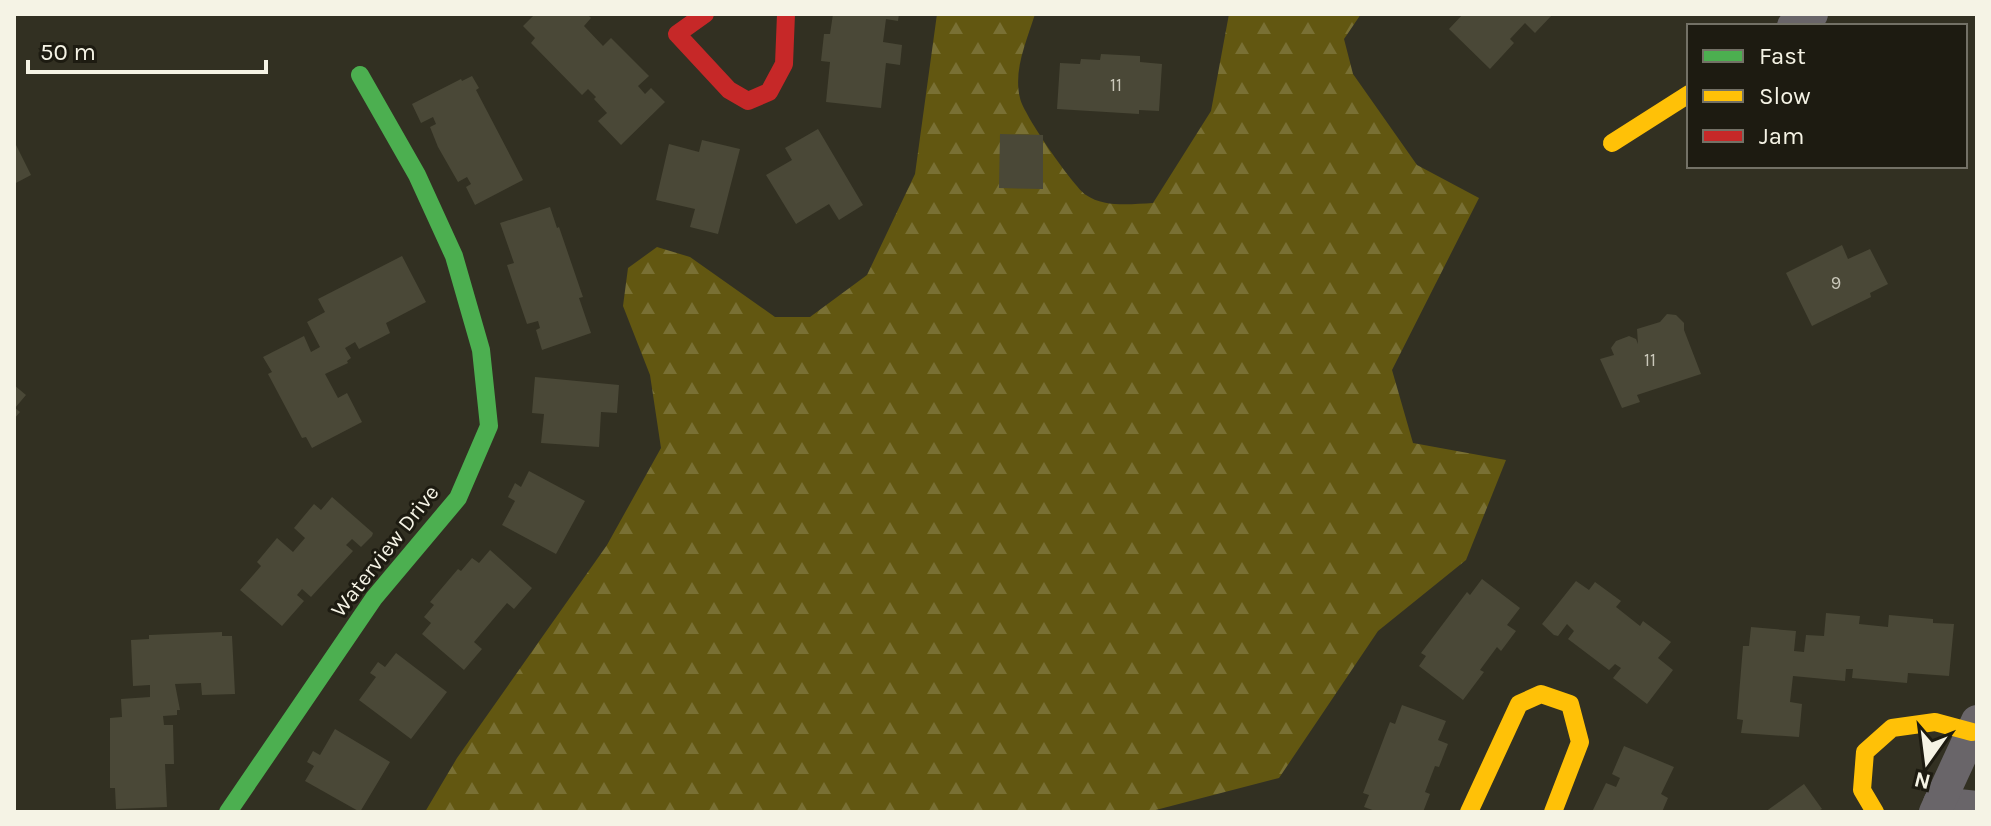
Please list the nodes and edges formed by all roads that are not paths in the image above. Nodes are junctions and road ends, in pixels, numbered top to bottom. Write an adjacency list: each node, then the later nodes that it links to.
1 (705, 14): 3 (street)
2 (786, 14): 3 (street)
3 (668, 24)
4 (360, 75): 10 (street, Waterview Drive)
5 (1687, 95): 6 (street)
6 (1612, 143)
7 (1974, 727): 9 (street); 13 (street)
8 (1977, 807): 9 (street)
9 (1937, 808)
10 (228, 812)
11 (1469, 812): 12 (street)
12 (1553, 812)
13 (1875, 812)

